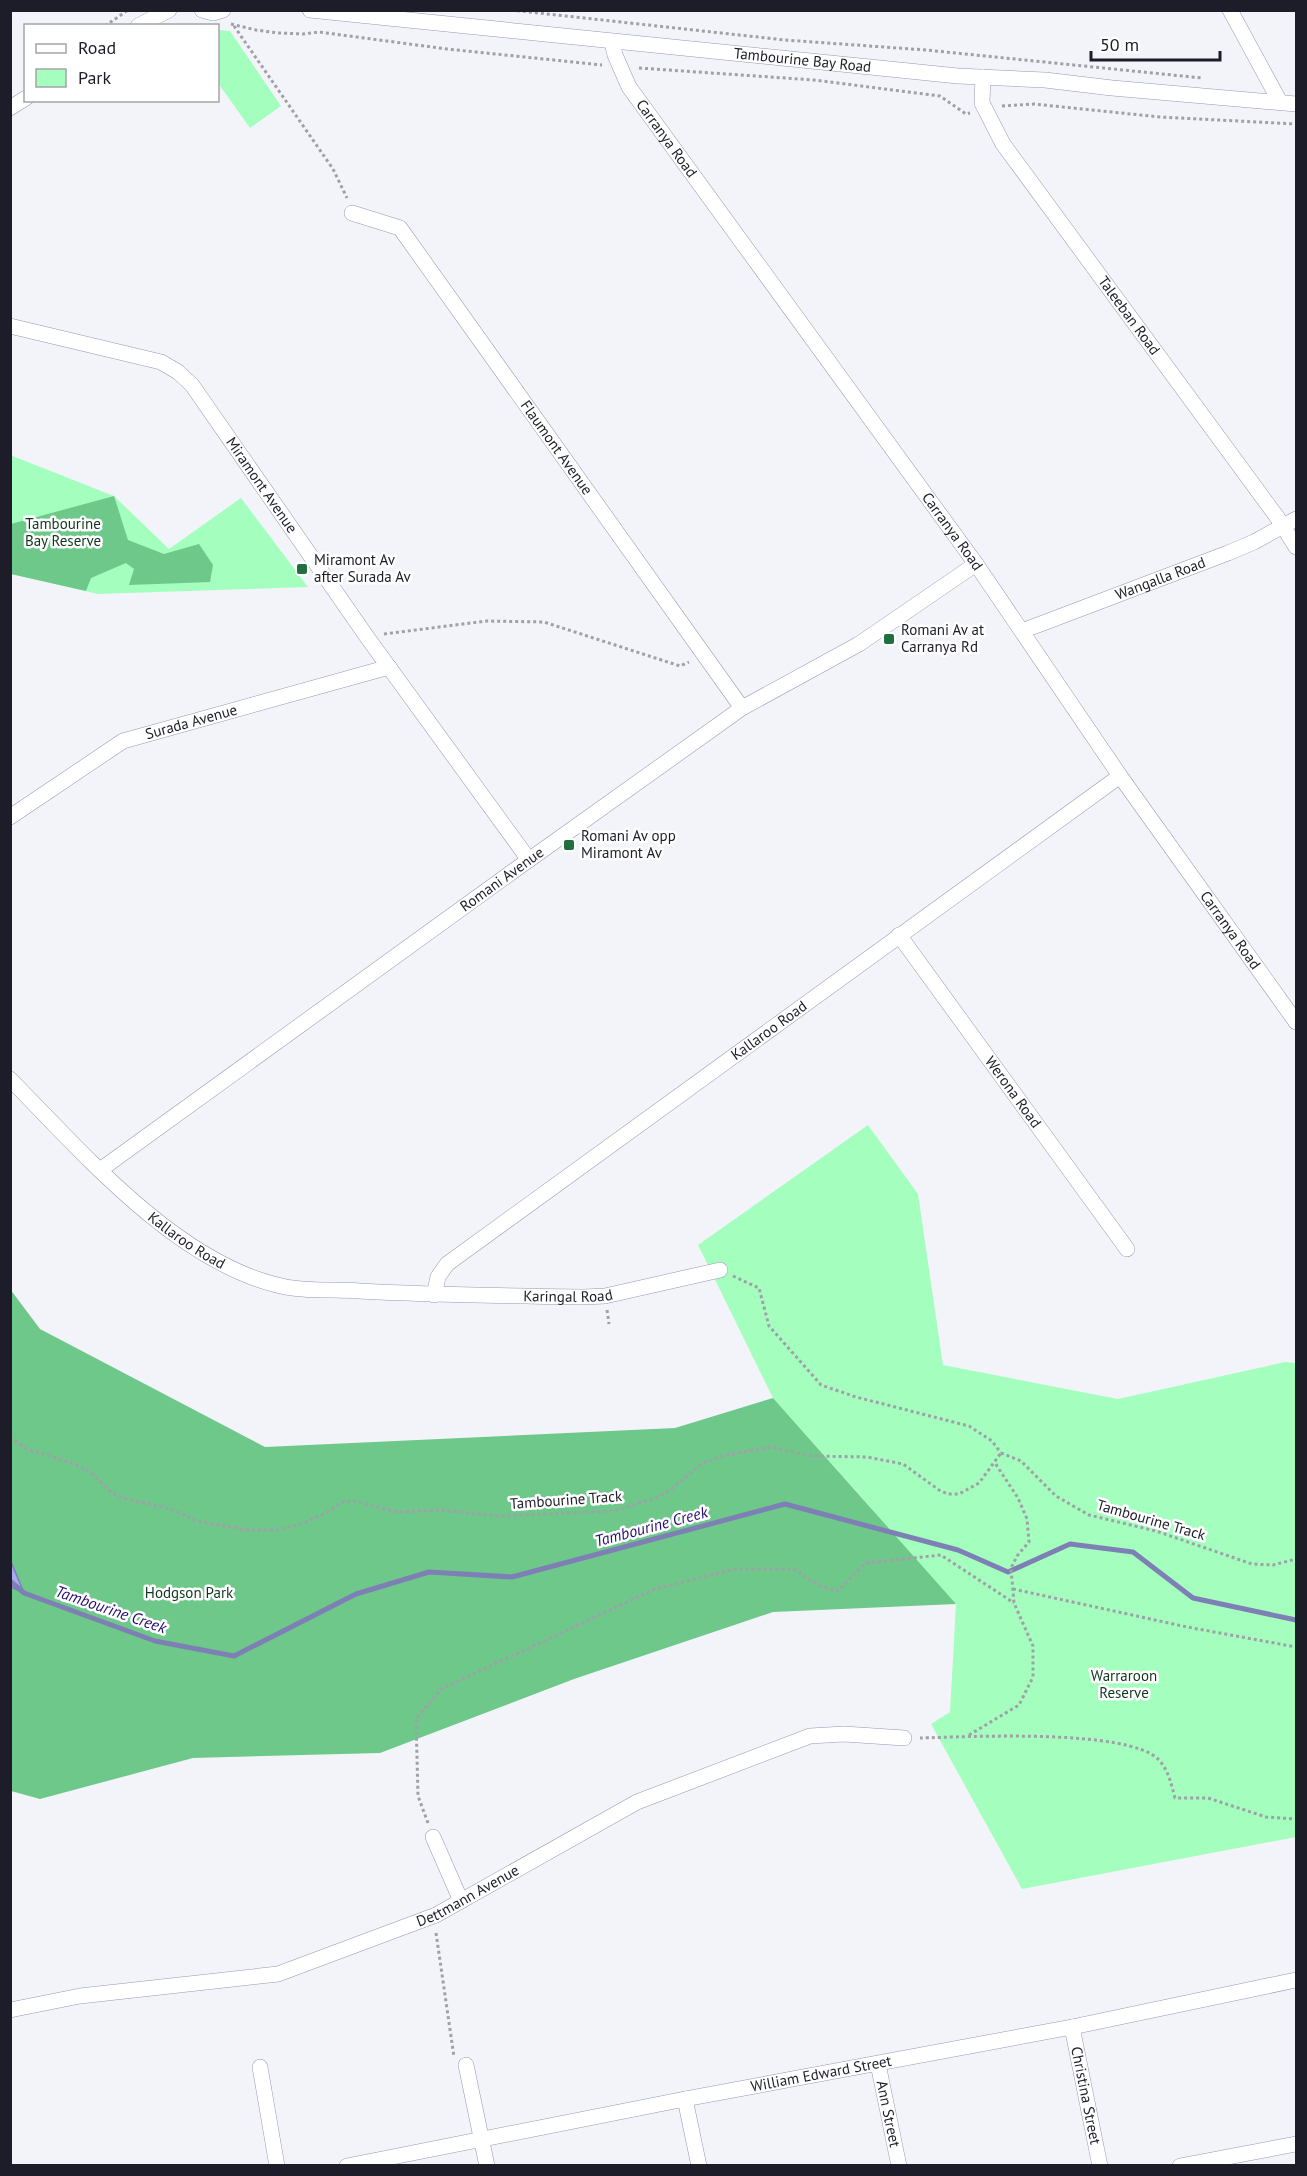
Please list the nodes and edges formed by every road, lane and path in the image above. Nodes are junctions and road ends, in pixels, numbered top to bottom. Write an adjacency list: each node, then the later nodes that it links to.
1 (128, 10): 8 (path)
2 (169, 10): 9 (street)
3 (202, 10): 4 (street)
4 (222, 10)
5 (310, 10): 10 (street, Tambourine Bay Road)
6 (511, 10): 13 (path, Tambourine Bay Road)
7 (1230, 10): 15 (street)
8 (108, 24)
9 (142, 24)
10 (612, 42): 11 (street, Carranya Road); 12 (street, Tambourine Bay Road)
11 (620, 66): 18 (path); 20 (path); 24 (street, Carranya Road)
12 (982, 77): 15 (street, Tambourine Bay Road); 18 (street, Taleeban Road)
13 (1211, 79)
14 (24, 99): 17 (street)
15 (1280, 102): 16 (street, Tambourine Bay Road)
16 (1296, 104)
17 (10, 108)
18 (985, 109): 19 (path); 22 (street, Taleeban Road)
19 (1296, 124)
20 (352, 213): 27 (street, Flaumont Avenue)
21 (10, 326): 26 (street, Miramont Avenue)
22 (1290, 523): 23 (street, Taleeban Road); 25 (street, Wangalla Road)
23 (1296, 547)
24 (976, 564): 25 (street, Carranya Road); 29 (street, Romani Avenue)
25 (1022, 631): 30 (street, Carranya Road)
26 (367, 637): 27 (path); 28 (street, Miramont Avenue)
27 (706, 657): 29 (street, Flaumont Avenue)
28 (389, 667): 31 (street, Surada Avenue); 32 (street, Miramont Avenue)
29 (742, 708): 32 (street, Romani Avenue)
30 (1120, 776): 33 (street, Kallaroo Road); 34 (street, Carranya Road)
31 (10, 816)
32 (529, 860): 36 (street, Romani Avenue)
33 (898, 935): 37 (street, Werona Road); 40 (street, Kallaroo Road)
34 (1296, 1022)
35 (10, 1079): 36 (street, Kallaroo Road)
36 (100, 1170): 39 (street, Kallaroo Road)
37 (1127, 1249)
38 (720, 1270): 40 (street, Karingal Road); 42 (path)
39 (414, 1294): 40 (street, Karingal Road)
40 (434, 1295)
41 (10, 1437): 43 (path, Tambourine Track)
42 (1001, 1453): 43 (path, Tambourine Track); 44 (path, Tambourine Track)
43 (995, 1463): 45 (path)
44 (1296, 1559)
45 (1013, 1588): 46 (path); 47 (path)
46 (1014, 1603): 48 (path); 51 (path)
47 (1296, 1647)
48 (968, 1736): 49 (path); 50 (path)
49 (904, 1738): 52 (street, Dettmann Avenue)
50 (1296, 1819)
51 (433, 1837): 52 (street)
52 (461, 1901): 53 (street, Dettmann Avenue)
53 (434, 1916): 55 (street, Dettmann Avenue); 57 (path)
54 (1296, 1980): 56 (street, William Edward Street)
55 (10, 2010)
56 (1072, 2027): 58 (street, William Edward Street); 68 (street, Christina Street)
57 (460, 2063): 61 (street)
58 (878, 2064): 60 (street, William Edward Street); 67 (street, Ann Street)
59 (260, 2067): 63 (street)
60 (686, 2099): 61 (street, William Edward Street); 66 (street)
61 (482, 2139): 64 (street, William Edward Street); 65 (street)
62 (1296, 2144): 69 (street)
63 (278, 2166)
64 (346, 2166)
65 (487, 2166)
66 (699, 2166)
67 (899, 2166)
68 (1100, 2166)
69 (1180, 2166)

